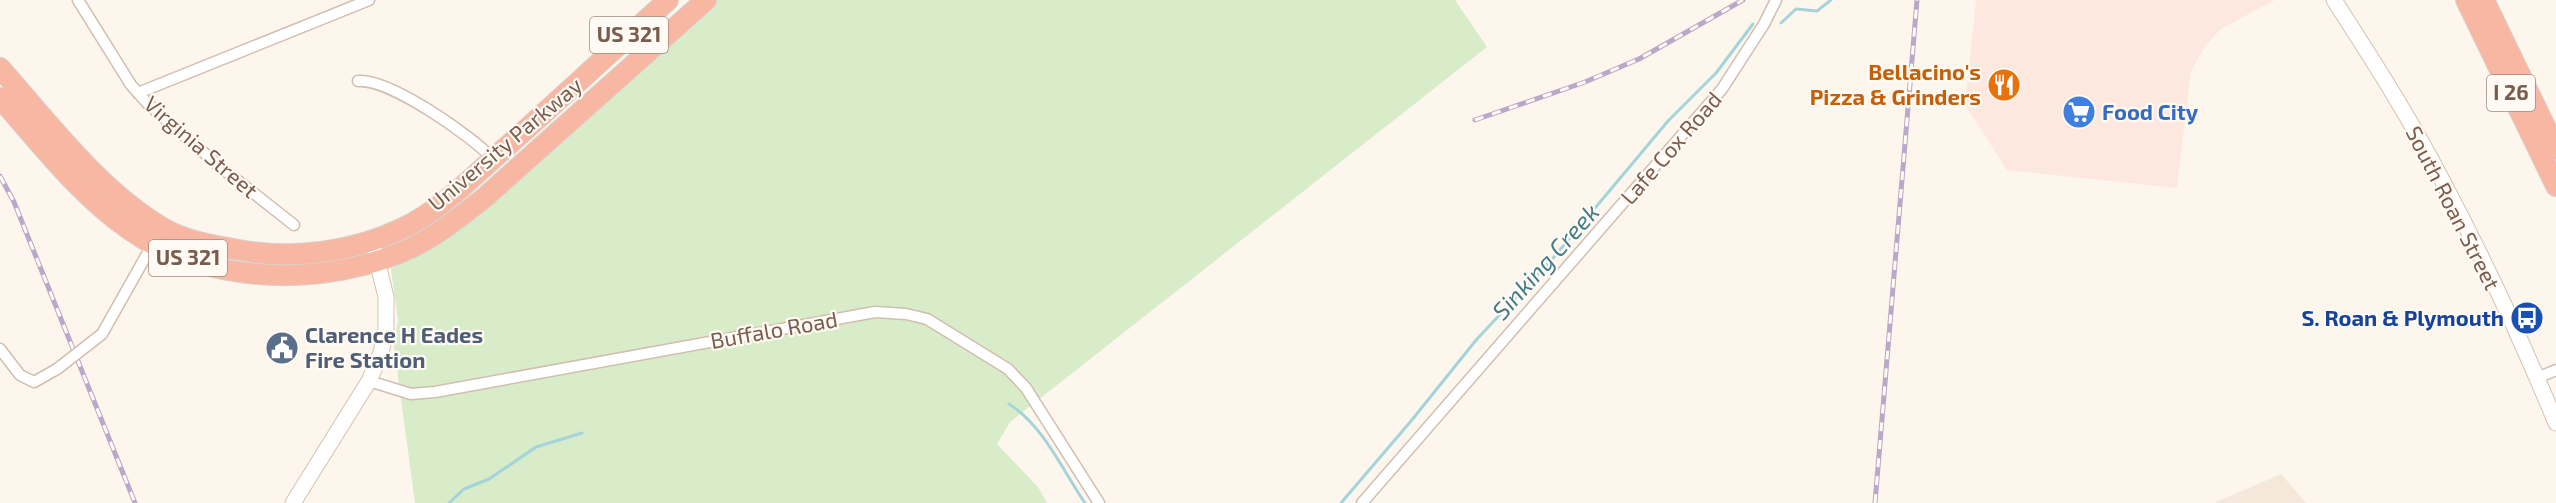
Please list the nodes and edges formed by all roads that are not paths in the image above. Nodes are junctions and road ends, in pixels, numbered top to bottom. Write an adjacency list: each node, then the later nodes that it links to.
1 (78, 0): 14 (street, Virginia Street)
2 (334, 0): 10 (street)
3 (369, 0): 10 (street)
4 (668, 0): 11 (highway); 17 (highway, University Parkway / US 321)
5 (706, 0): 11 (highway, University Parkway / US 321)
6 (1776, 0): 30 (street, Lafe Cox Road)
7 (2334, 0): 25 (main road, South Roan Street)
8 (2466, 0): 18 (highway, I 26)
9 (2484, 0): 16 (highway, I 26)
10 (339, 12): 14 (street)
11 (684, 20): 22 (highway, University Parkway / US 321)
12 (0, 68): 20 (highway, University Parkway / US 321)
13 (358, 81): 17 (street)
14 (138, 93): 19 (street, Virginia Street)
15 (0, 98): 20 (highway, University Parkway / US 321)
16 (2556, 149)
17 (493, 159): 21 (highway, University Parkway / US 321)
18 (2556, 186)
19 (294, 225)
20 (158, 236): 21 (highway, University Parkway / US 321); 22 (highway, University Parkway / US 321); 23 (street, bridge)
21 (372, 240): 22 (main road)
22 (377, 261): 26 (main road)
23 (0, 349)
24 (2556, 370): 25 (street)
25 (2537, 378): 27 (main road, South Roan Street)
26 (369, 381): 28 (main road); 29 (street, Buffalo Road)
27 (2556, 423)
28 (293, 503)
29 (1099, 503)
30 (1362, 503)

